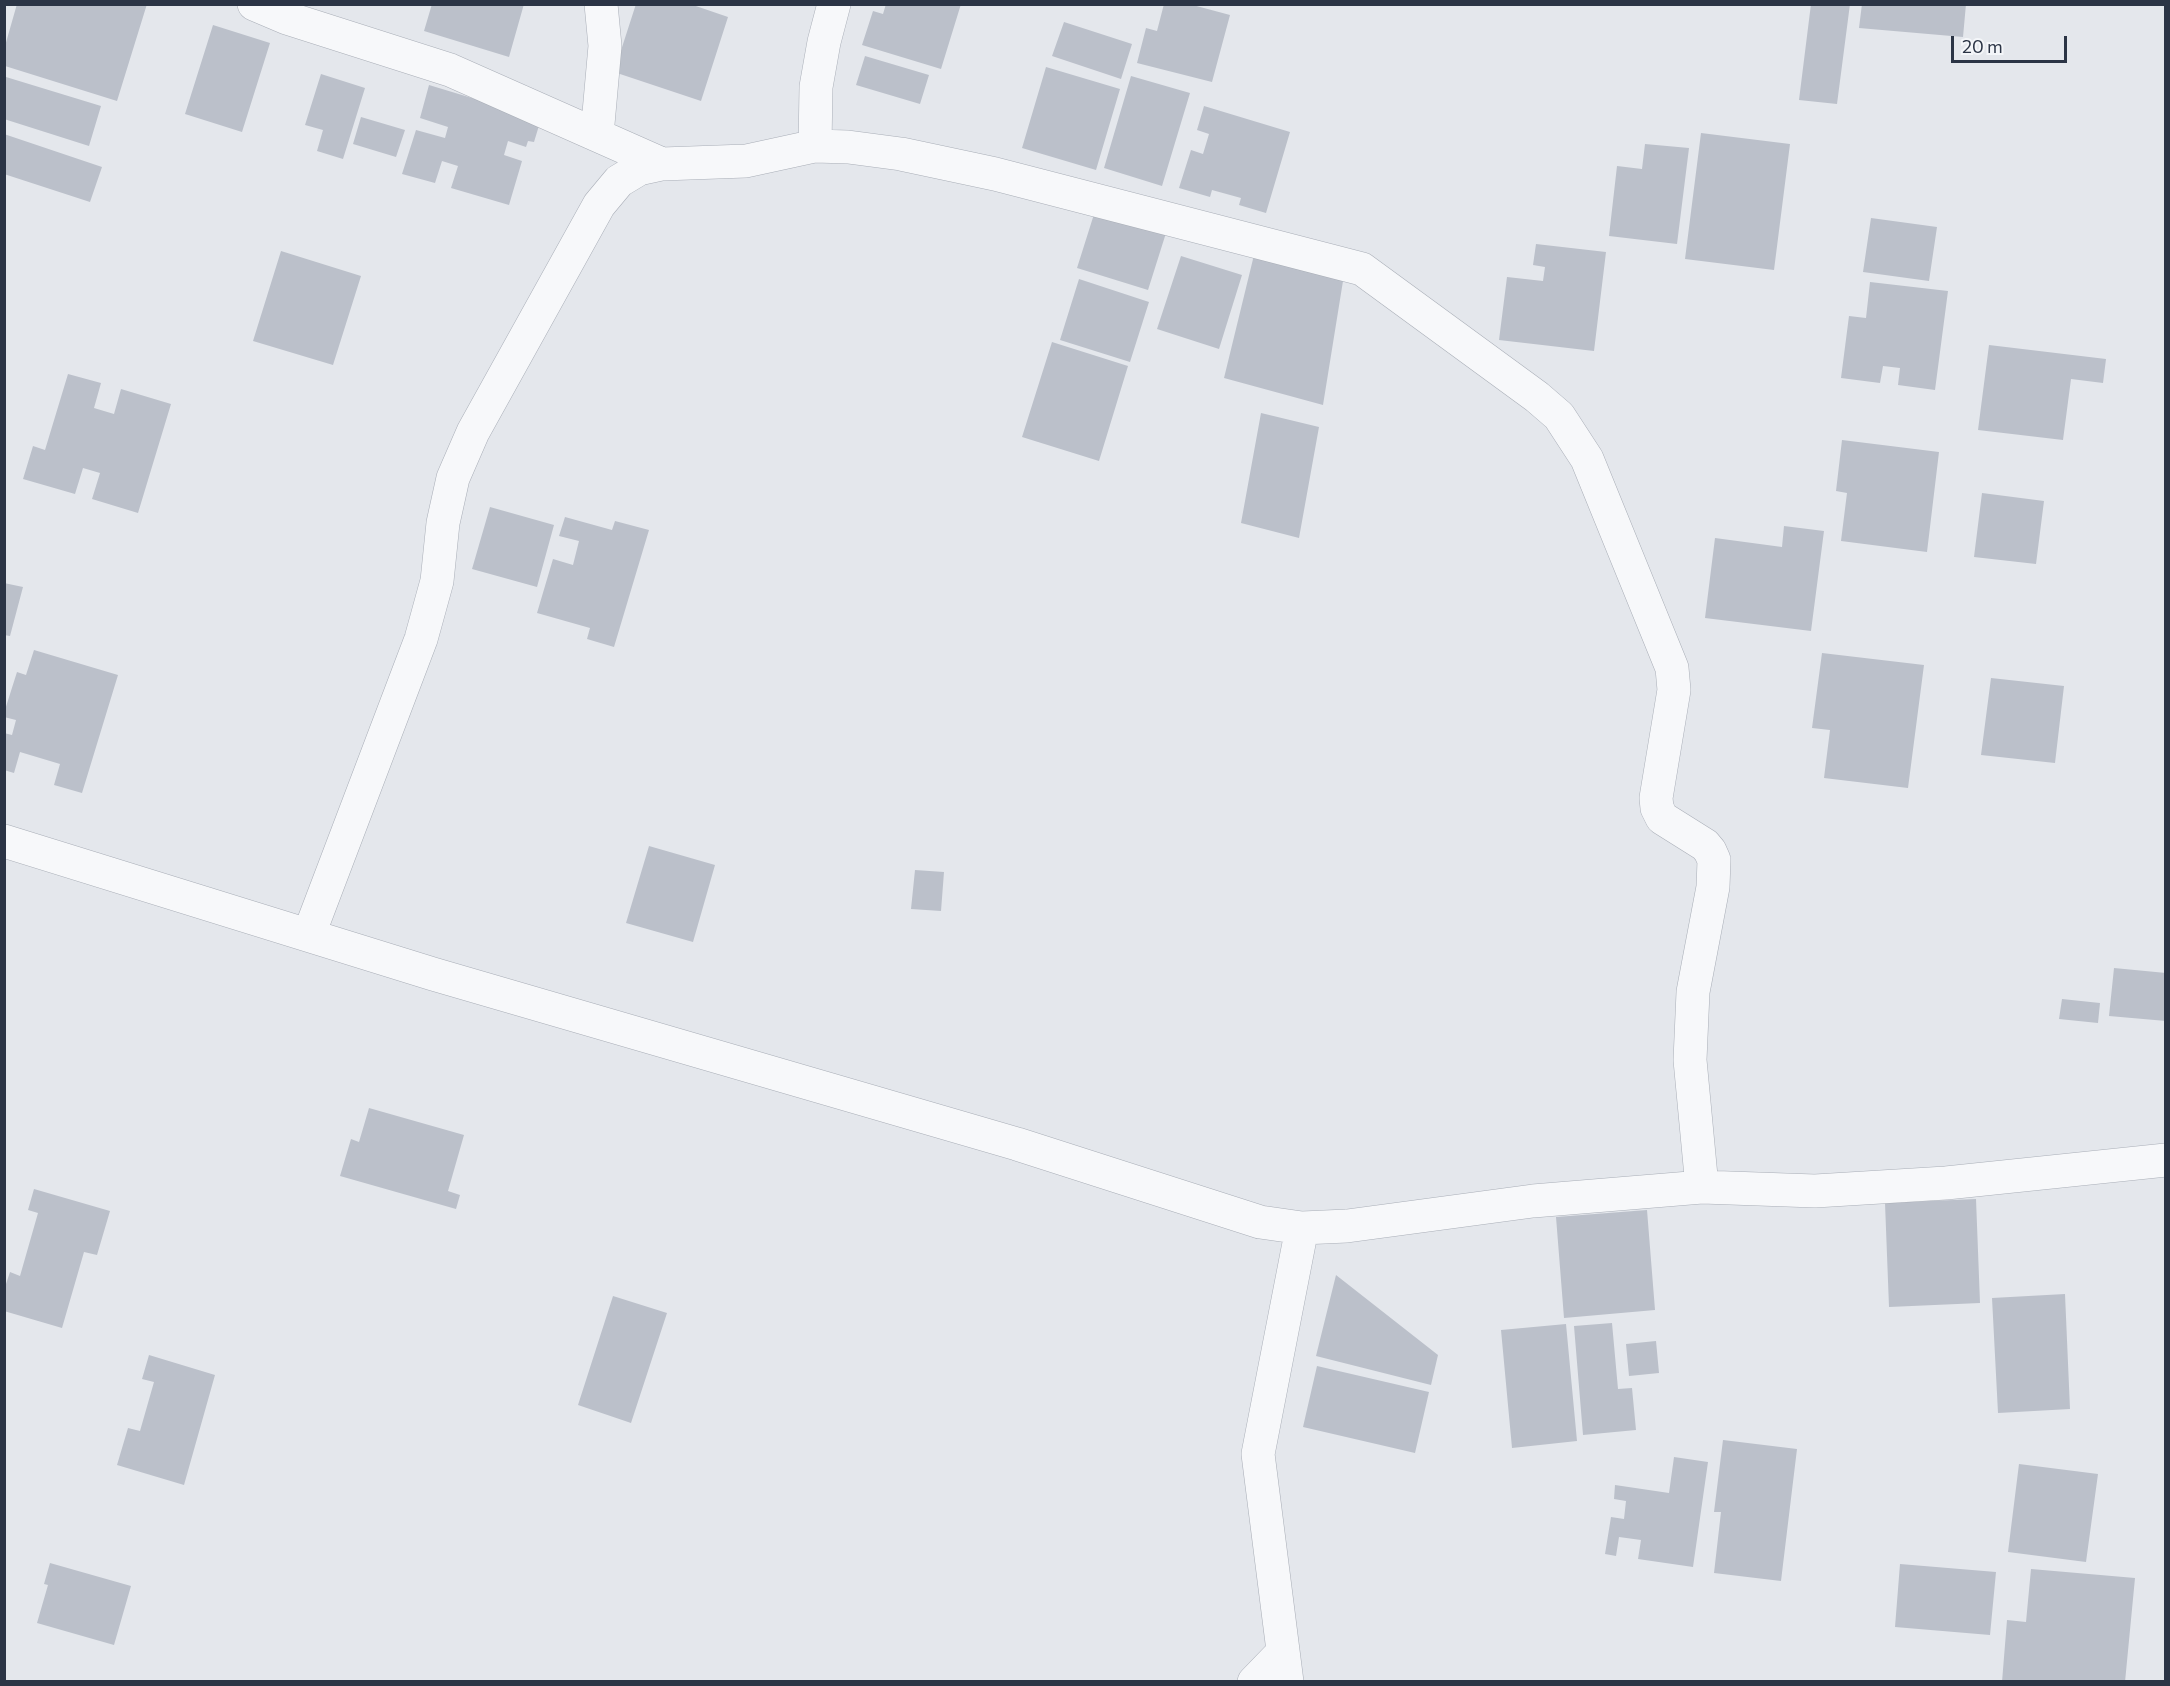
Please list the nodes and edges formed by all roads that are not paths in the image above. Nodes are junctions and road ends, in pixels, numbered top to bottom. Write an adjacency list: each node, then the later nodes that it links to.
1 (254, 4): 4 (street)
2 (601, 4): 4 (street)
3 (834, 4): 5 (street)
4 (597, 135): 6 (street)
5 (815, 146): 6 (street); 10 (street)
6 (662, 164): 8 (street)
7 (4, 841): 8 (street)
8 (309, 934): 11 (street)
9 (2166, 1160): 10 (street)
10 (1702, 1187): 11 (street)
11 (1302, 1228): 12 (street)
12 (1285, 1667): 13 (street)
13 (1254, 1682)

